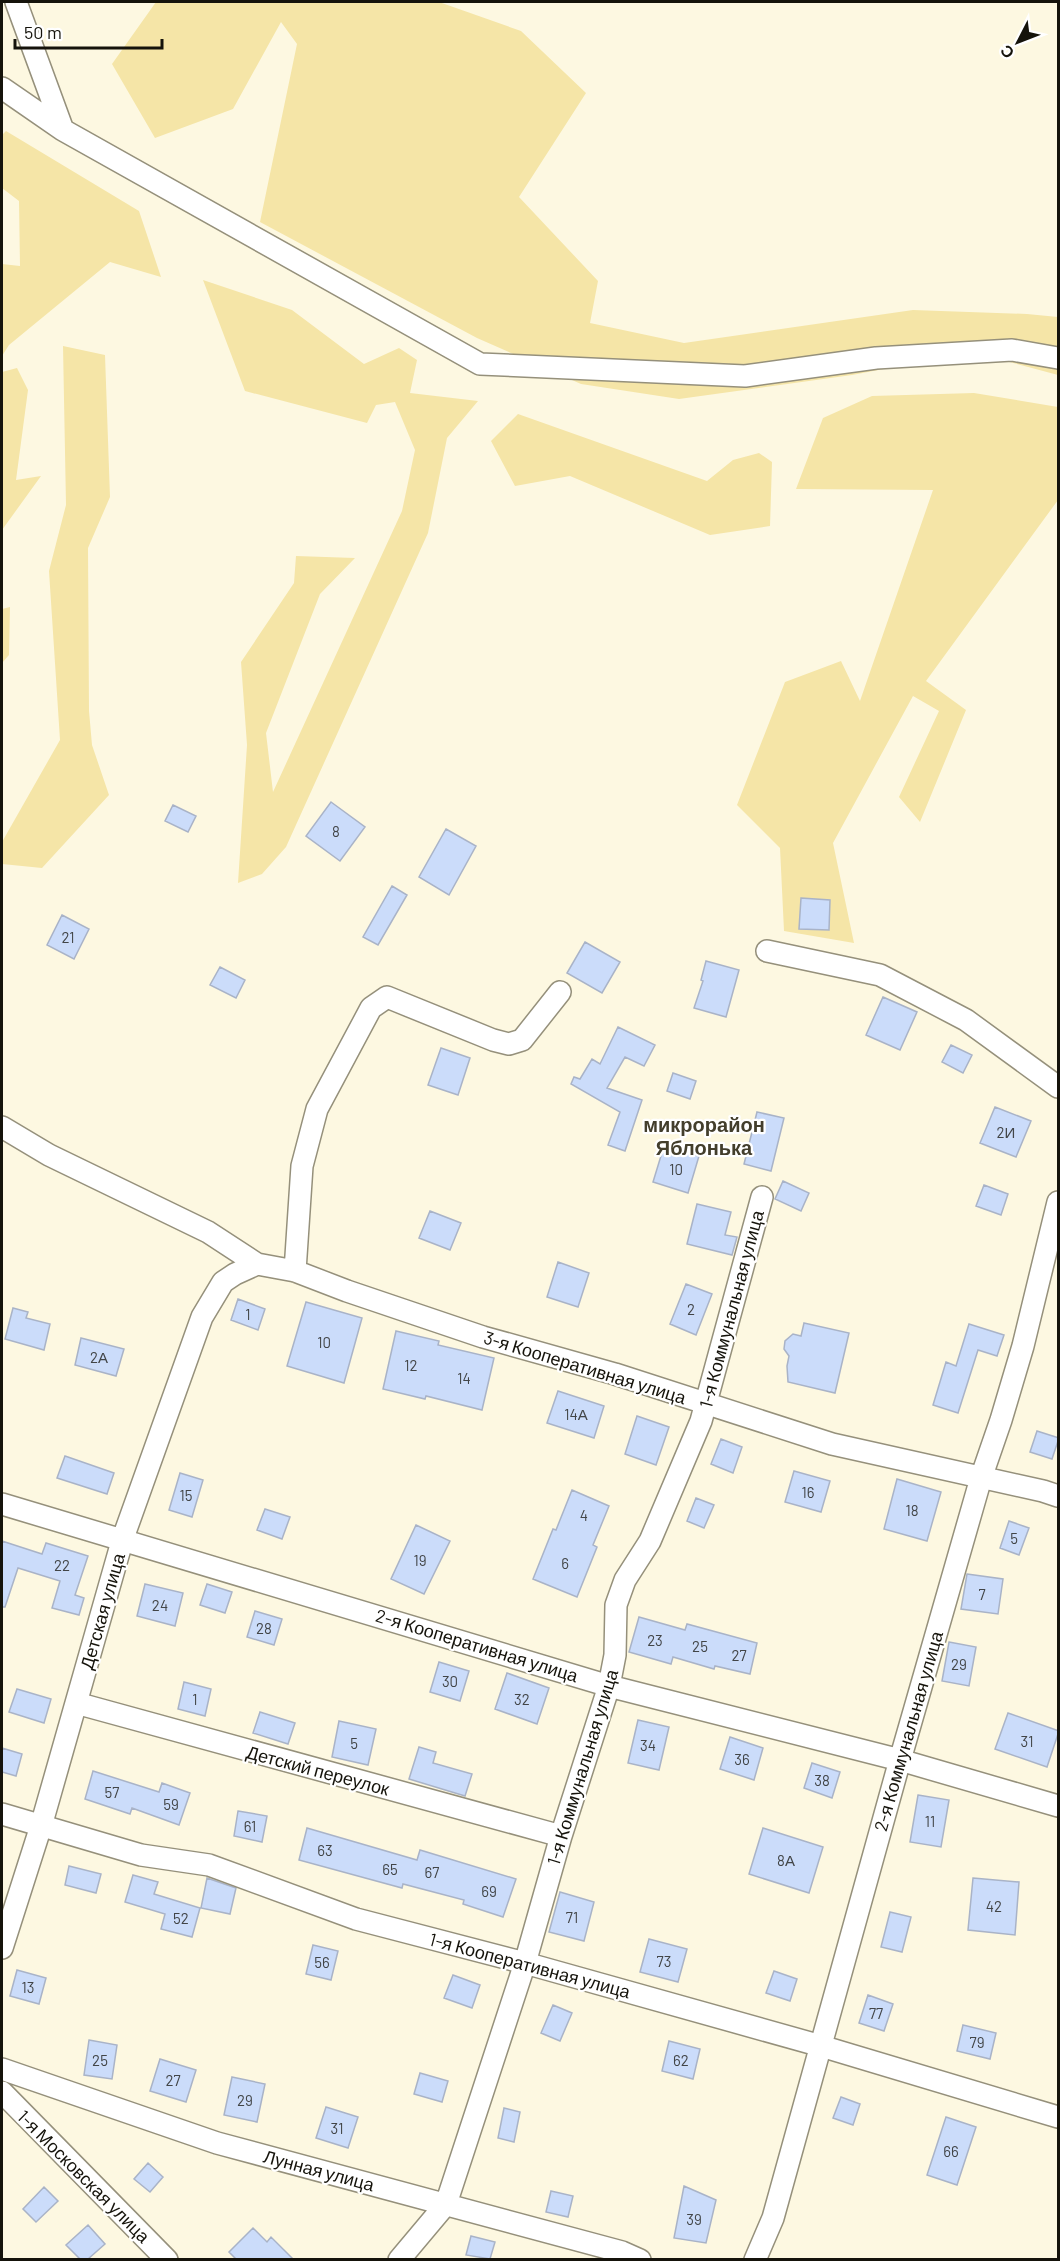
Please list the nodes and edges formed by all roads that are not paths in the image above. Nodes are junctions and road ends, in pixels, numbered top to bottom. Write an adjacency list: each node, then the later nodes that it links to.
1 (16, 2): 3 (street)
2 (2, 88): 3 (street)
3 (63, 130): 4 (street)
4 (1059, 358)
5 (767, 951): 7 (street)
6 (560, 992): 12 (street)
7 (1059, 1087)
8 (2, 1127): 11 (street)
9 (762, 1197): 13 (street, 1-я Коммунальная улица)
10 (1058, 1204): 14 (street, 2-я Коммунальная улица)
11 (257, 1264): 12 (street, 3-я Кооперативная улица); 17 (street, Детская улица)
12 (295, 1271): 13 (street, 3-я Кооперативная улица)
13 (705, 1404): 14 (street, 3-я Кооперативная улица); 18 (street, 1-я Коммунальная улица)
14 (981, 1478): 15 (street, 3-я Кооперативная улица); 20 (street, 2-я Коммунальная улица)
15 (1059, 1497)
16 (2, 1504): 17 (street, 2-я Кооперативная улица)
17 (123, 1538): 18 (street, 2-я Кооперативная улица); 19 (street, Детская улица)
18 (609, 1686): 20 (street, 2-я Кооперативная улица); 24 (street, 1-я Коммунальная улица)
19 (76, 1703): 23 (street, Детская улица); 24 (street, Детский переулок)
20 (900, 1760): 21 (street, 2-я Кооперативная улица); 27 (street, 2-я Коммунальная улица)
21 (1059, 1806)
22 (2, 1814): 23 (street, 1-я Кооперативная улица)
23 (41, 1826): 25 (street, Детская улица); 26 (street, 1-я Кооперативная улица)
24 (561, 1836): 26 (street, 1-я Коммунальная улица)
25 (2, 1948)
26 (525, 1963): 27 (street, 1-я Кооперативная улица); 31 (street, 1-я Коммунальная улица)
27 (821, 2046): 30 (street, 1-я Кооперативная улица); 35 (street, 2-я Коммунальная улица)
28 (2, 2069): 31 (street, Лунная улица)
29 (2, 2092): 32 (street, 1-я Московская улица)
30 (1059, 2117)
31 (446, 2205): 33 (street, 1-я Коммунальная улица); 34 (street, Лунная улица)
32 (167, 2259)
33 (399, 2259)
34 (640, 2259)
35 (755, 2259)

